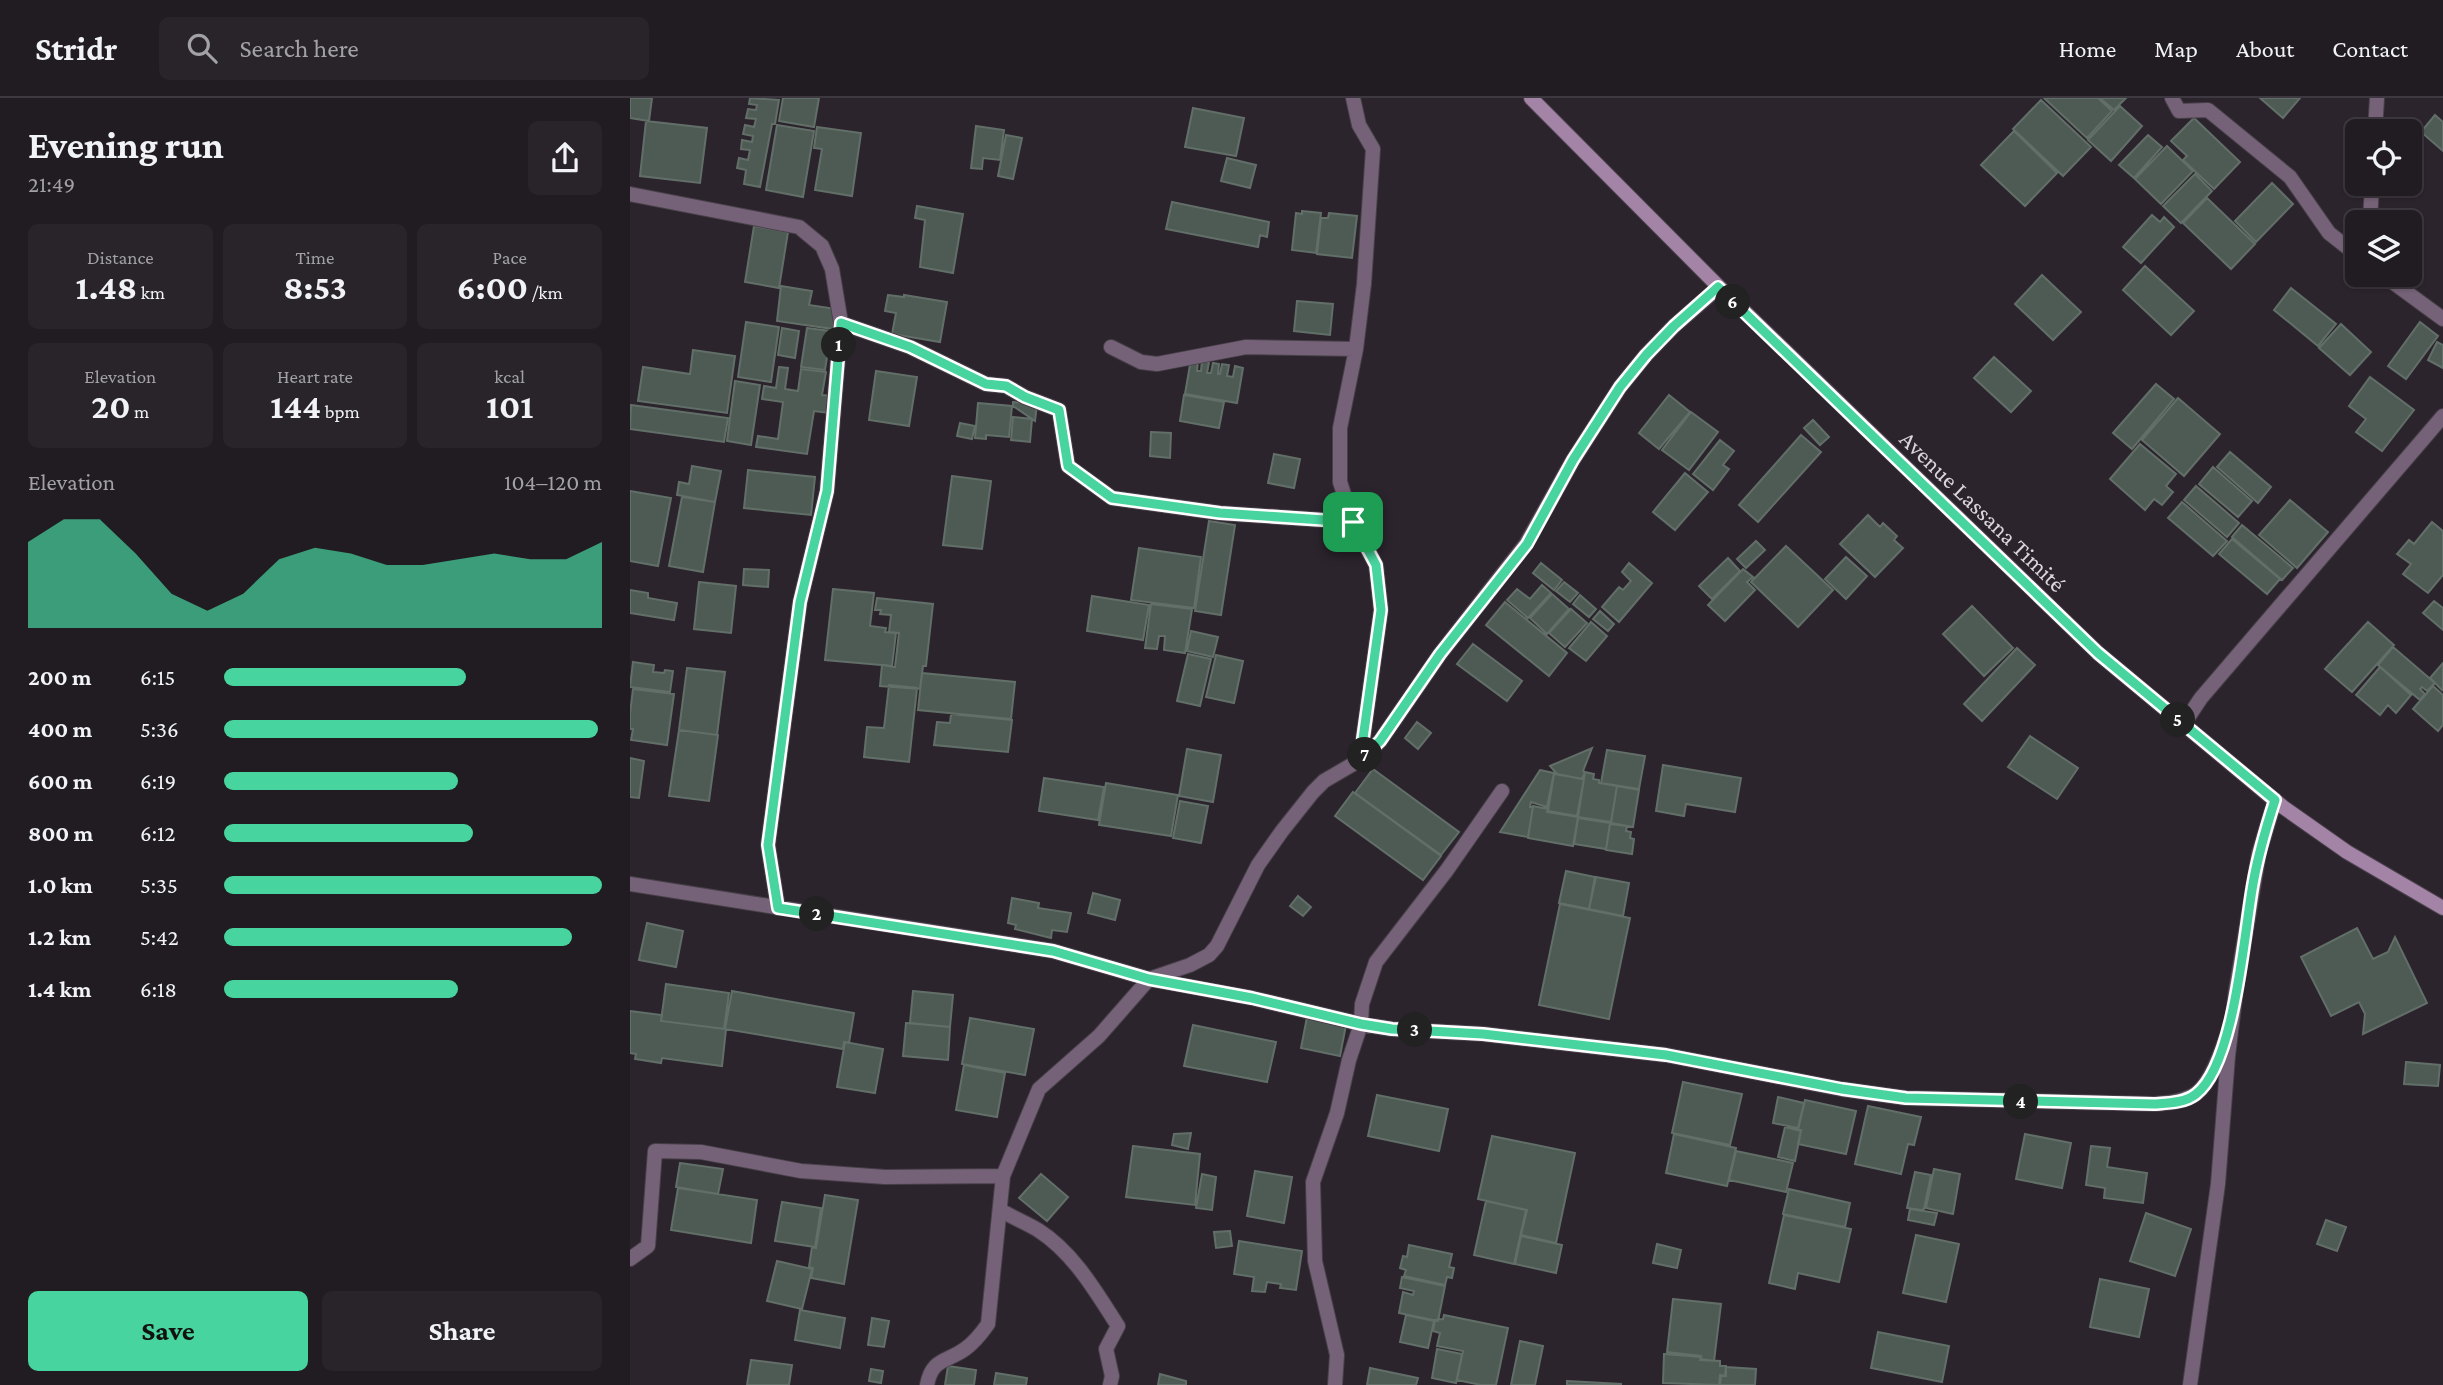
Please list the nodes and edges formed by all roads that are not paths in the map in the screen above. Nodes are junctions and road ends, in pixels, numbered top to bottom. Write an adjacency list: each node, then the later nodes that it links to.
1 (1353, 98): 13 (street)
2 (1531, 98): 8 (street, Avenue Lassana Timité)
3 (2172, 98): 7 (street)
4 (2377, 98): 5 (street)
5 (2376, 119)
6 (630, 194): 11 (street)
7 (2345, 246)
8 (1718, 287): 16 (street, Avenue Lassana Timité); 17 (street)
9 (2400, 287): 10 (street)
10 (2443, 318)
11 (841, 323): 15 (street); 21 (street)
12 (1111, 347): 13 (street)
13 (1356, 349): 15 (street)
14 (2443, 416): 16 (street)
15 (1353, 522): 17 (street)
16 (2183, 725): 19 (street, Avenue Lassana Timité)
17 (1360, 760): 23 (street)
18 (1502, 791): 24 (street)
19 (2275, 800): 22 (street, Avenue Lassana Timité); 25 (street)
20 (630, 884): 21 (street)
21 (778, 908): 23 (street)
22 (2443, 908)
23 (1149, 979): 24 (street); 26 (street)
24 (1361, 1024): 25 (street); 31 (street)
25 (2231, 1024): 32 (street)
26 (1003, 1176): 27 (street); 28 (street)
27 (1000, 1210): 29 (street); 30 (street)
28 (630, 1259)
29 (927, 1385)
30 (1110, 1385)
31 (1335, 1385)
32 (2190, 1385)

